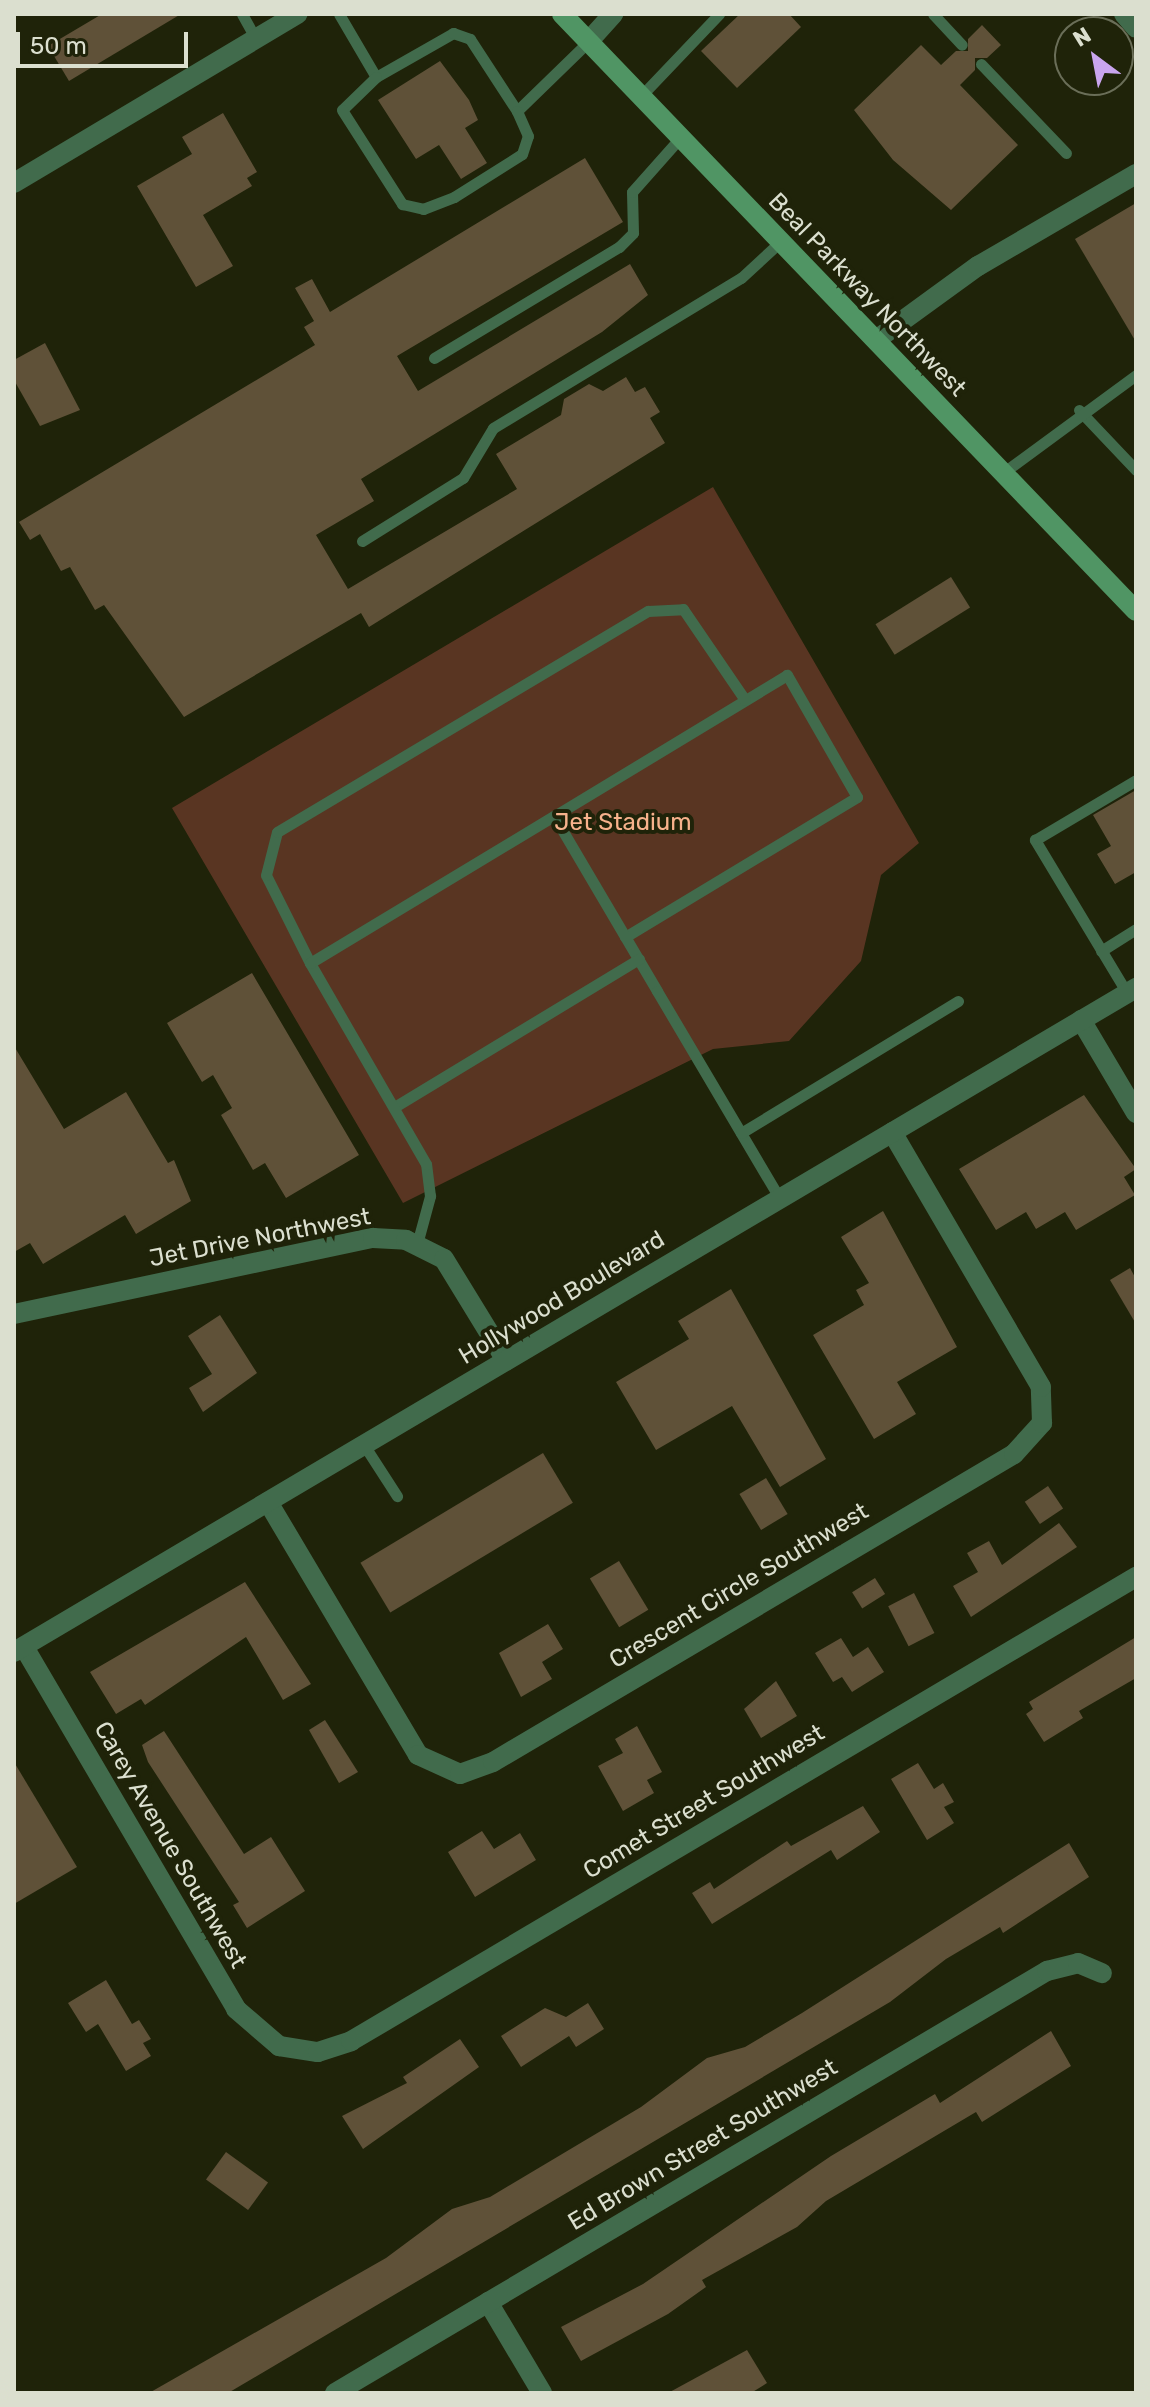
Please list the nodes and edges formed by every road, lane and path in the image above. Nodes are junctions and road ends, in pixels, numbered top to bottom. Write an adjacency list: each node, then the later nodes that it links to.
1 (242, 14): 10 (lane)
2 (297, 14): 10 (street)
3 (339, 14): 14 (lane)
4 (562, 14): 11 (main road, Beal Parkway Northwest)
5 (613, 14): 11 (street)
6 (719, 14): 15 (lane)
7 (933, 14): 12 (lane)
8 (1124, 14): 9 (street)
9 (1136, 28)
10 (256, 39): 20 (street)
11 (588, 42): 15 (main road, Beal Parkway Northwest); 16 (lane)
12 (962, 45)
13 (981, 64): 18 (lane)
14 (376, 77): 16 (lane); 16 (lane)
15 (640, 97): 17 (main road, Beal Parkway Northwest)
16 (517, 111)
17 (680, 138): 21 (main road, Beal Parkway Northwest); 23 (lane)
18 (1066, 153)
19 (1136, 174): 22 (street)
20 (14, 183)
21 (780, 242): 22 (main road, Beal Parkway Northwest); 28 (lane)
22 (876, 340): 27 (main road, Beal Parkway Northwest)
23 (434, 358)
24 (1136, 375): 25 (lane)
25 (1079, 410): 26 (lane); 27 (lane)
26 (1136, 470)
27 (1004, 472): 29 (main road, Beal Parkway Northwest)
28 (362, 541)
29 (1136, 611)
30 (745, 700): 32 (lane); 34 (lane); 37 (lane)
31 (1136, 780): 35 (lane)
32 (554, 816): 34 (lane); 37 (lane)
33 (1136, 929): 35 (lane)
34 (625, 937): 36 (lane)
35 (1101, 951): 38 (lane)
36 (639, 959): 41 (lane); 44 (lane)
37 (310, 963): 41 (lane)
38 (1131, 990): 40 (street, Hollywood Boulevard)
39 (958, 1001): 44 (lane)
40 (1081, 1020): 42 (street); 43 (street, Hollywood Boulevard)
41 (396, 1106): 46 (lane)
42 (1136, 1113)
43 (892, 1132): 45 (street, Hollywood Boulevard); 51 (street, Crescent Circle Southwest)
44 (741, 1133): 45 (lane)
45 (780, 1199): 48 (street, Hollywood Boulevard)
46 (417, 1244): 47 (street, Jet Drive Northwest); 48 (street, Jet Drive Northwest)
47 (14, 1313)
48 (506, 1360): 49 (street, Hollywood Boulevard)
49 (364, 1445): 50 (lane); 51 (street, Hollywood Boulevard)
50 (397, 1496)
51 (268, 1502): 53 (street, Hollywood Boulevard)
52 (1136, 1577): 55 (street, Comet Street Southwest)
53 (19, 1650): 55 (street, Carey Avenue Southwest)
54 (1102, 1973): 56 (street, Ed Brown Street Southwest)
55 (291, 2050)
56 (488, 2302): 57 (street, Ed Brown Street Southwest); 58 (street)
57 (335, 2393)
58 (542, 2393)

